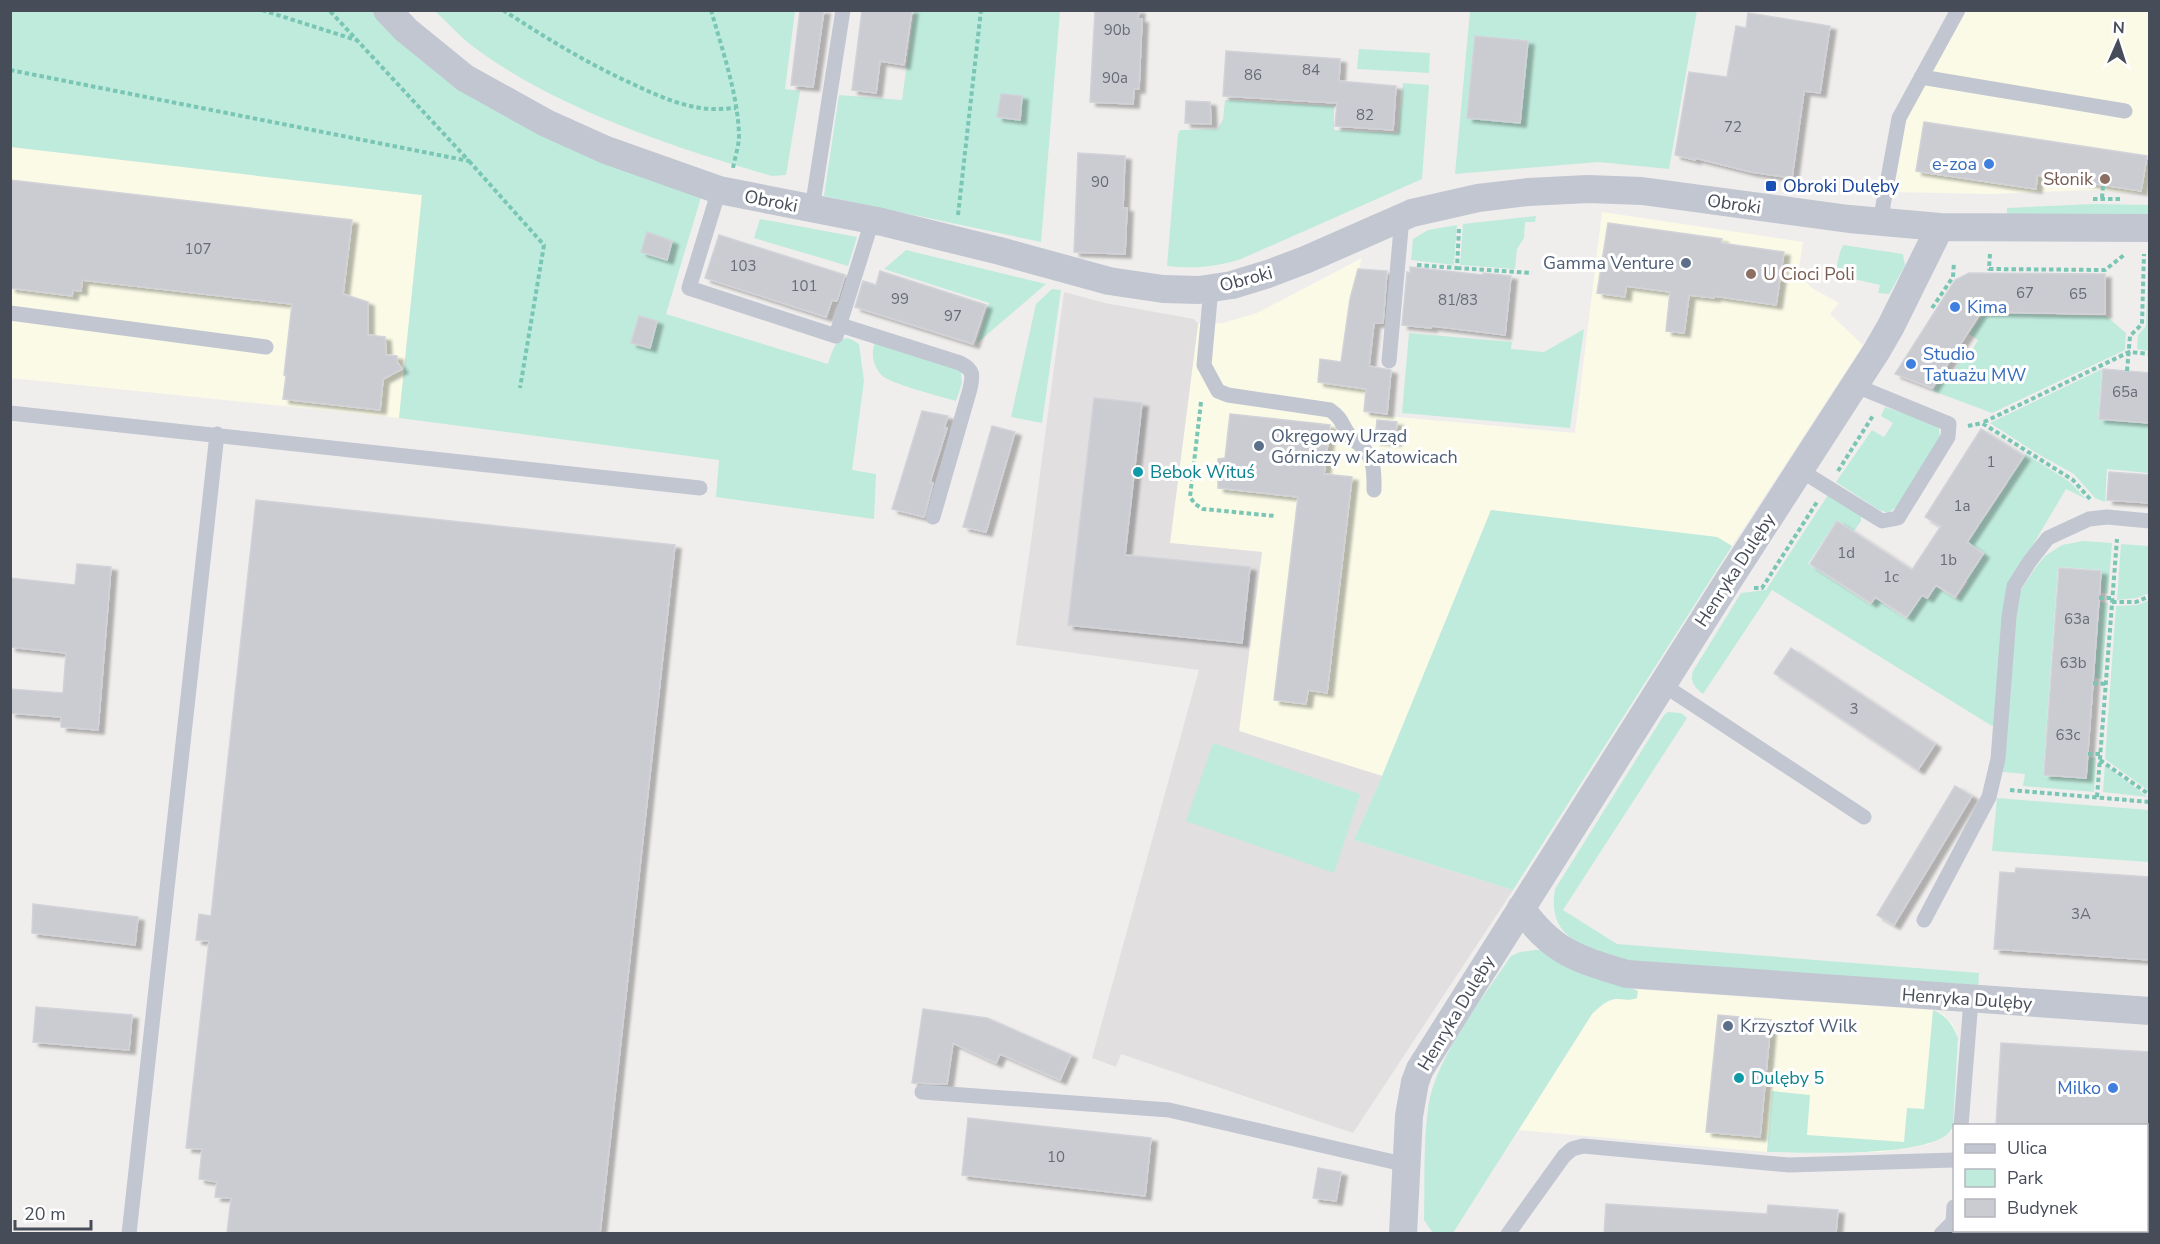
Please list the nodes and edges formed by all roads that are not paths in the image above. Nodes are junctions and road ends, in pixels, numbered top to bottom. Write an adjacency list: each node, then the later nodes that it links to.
1 (387, 10): 6 (street, Obroki)
2 (843, 10): 7 (lane)
3 (1958, 10): 4 (lane)
4 (1921, 77): 5 (lane); 10 (lane)
5 (2125, 111)
6 (725, 182): 7 (street, Obroki); 15 (lane)
7 (812, 209): 9 (street, Obroki)
8 (1402, 218): 10 (street, Obroki); 13 (street, Obroki); 17 (lane)
9 (872, 221): 13 (street, Obroki); 15 (lane)
10 (1880, 222): 11 (street, Obroki)
11 (1940, 227): 12 (street, Obroki); 18 (street, Henryka Dulęby)
12 (2142, 241)
13 (1211, 288): 23 (lane)
14 (10, 313): 16 (lane)
15 (840, 325): 24 (lane)
16 (266, 348)
17 (1389, 361)
18 (1854, 385): 21 (street, Henryka Dulęby); 21 (lane)
19 (10, 413): 20 (lane)
20 (217, 434): 22 (lane); 37 (lane)
21 (1800, 470): 26 (street, Henryka Dulęby)
22 (700, 488)
23 (1374, 490)
24 (933, 518)
25 (2150, 521): 29 (lane)
26 (1662, 684): 27 (lane); 28 (street, Henryka Dulęby)
27 (1864, 817)
28 (1521, 908): 30 (street, Henryka Dulęby); 35 (street, Henryka Dulęby)
29 (1924, 920)
30 (1971, 1000): 31 (street, Henryka Dulęby); 33 (lane)
31 (2150, 1011)
32 (922, 1092): 35 (lane)
33 (1961, 1124)
34 (1953, 1160): 39 (lane)
35 (1407, 1165): 38 (street, Henryka Dulęby)
36 (1953, 1222): 40 (lane)
37 (129, 1233)
38 (1403, 1233)
39 (1508, 1233)
40 (1941, 1233)

